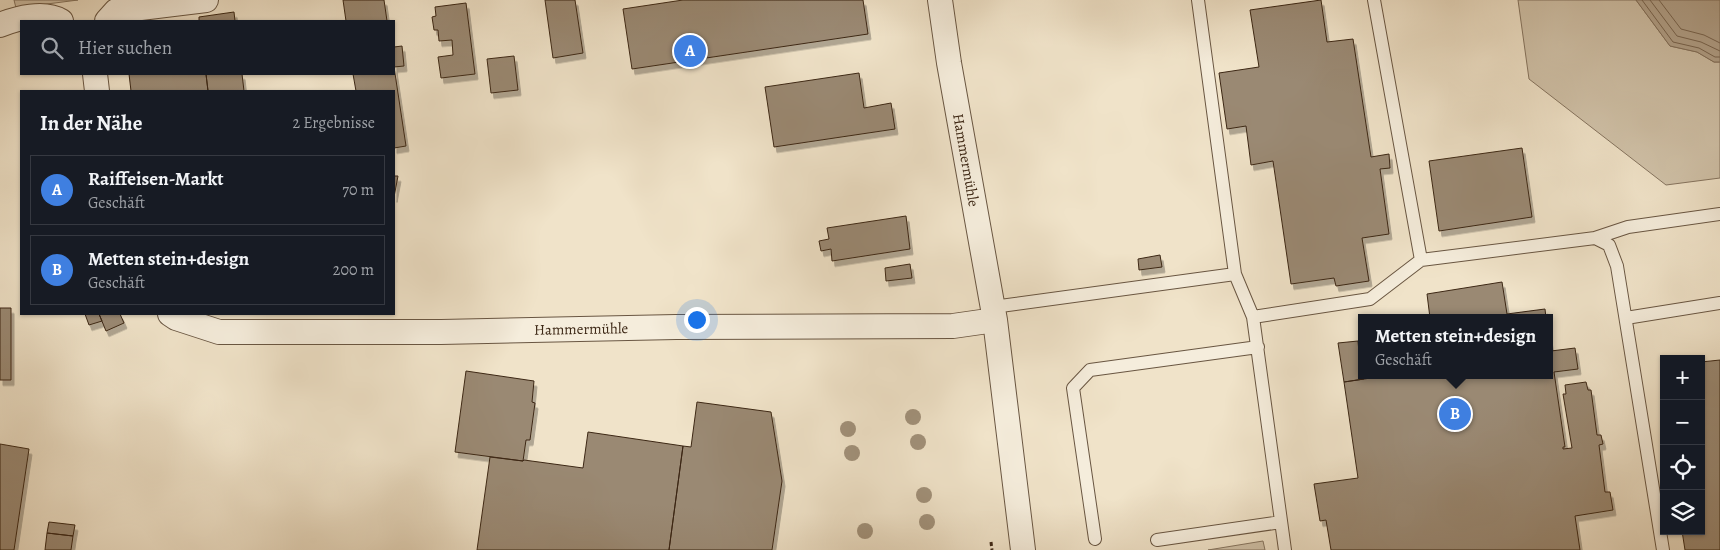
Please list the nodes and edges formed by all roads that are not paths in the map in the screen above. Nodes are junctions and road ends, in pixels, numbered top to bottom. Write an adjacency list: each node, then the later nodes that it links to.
1 (206, 0): 6 (street)
2 (940, 0): 15 (street, Hammermühle)
3 (1198, 0): 13 (lane)
4 (1374, 0): 12 (lane)
5 (59, 20): 7 (street)
6 (108, 20)
7 (0, 25)
8 (95, 75): 9 (street)
9 (96, 90)
10 (1720, 214): 11 (lane)
11 (1595, 238): 12 (lane); 18 (lane)
12 (1421, 260): 17 (lane)
13 (1235, 274): 15 (lane); 17 (lane)
14 (1720, 303): 18 (lane)
15 (994, 313): 16 (street, Hammermühle); 23 (street, Hammermühle)
16 (172, 315)
17 (1253, 317): 19 (lane)
18 (1626, 318): 25 (lane)
19 (1258, 347): 20 (lane); 21 (lane)
20 (1281, 522): 22 (lane); 24 (lane)
21 (1095, 539)
22 (1157, 540)
23 (1023, 550)
24 (1285, 550)
25 (1663, 550)

